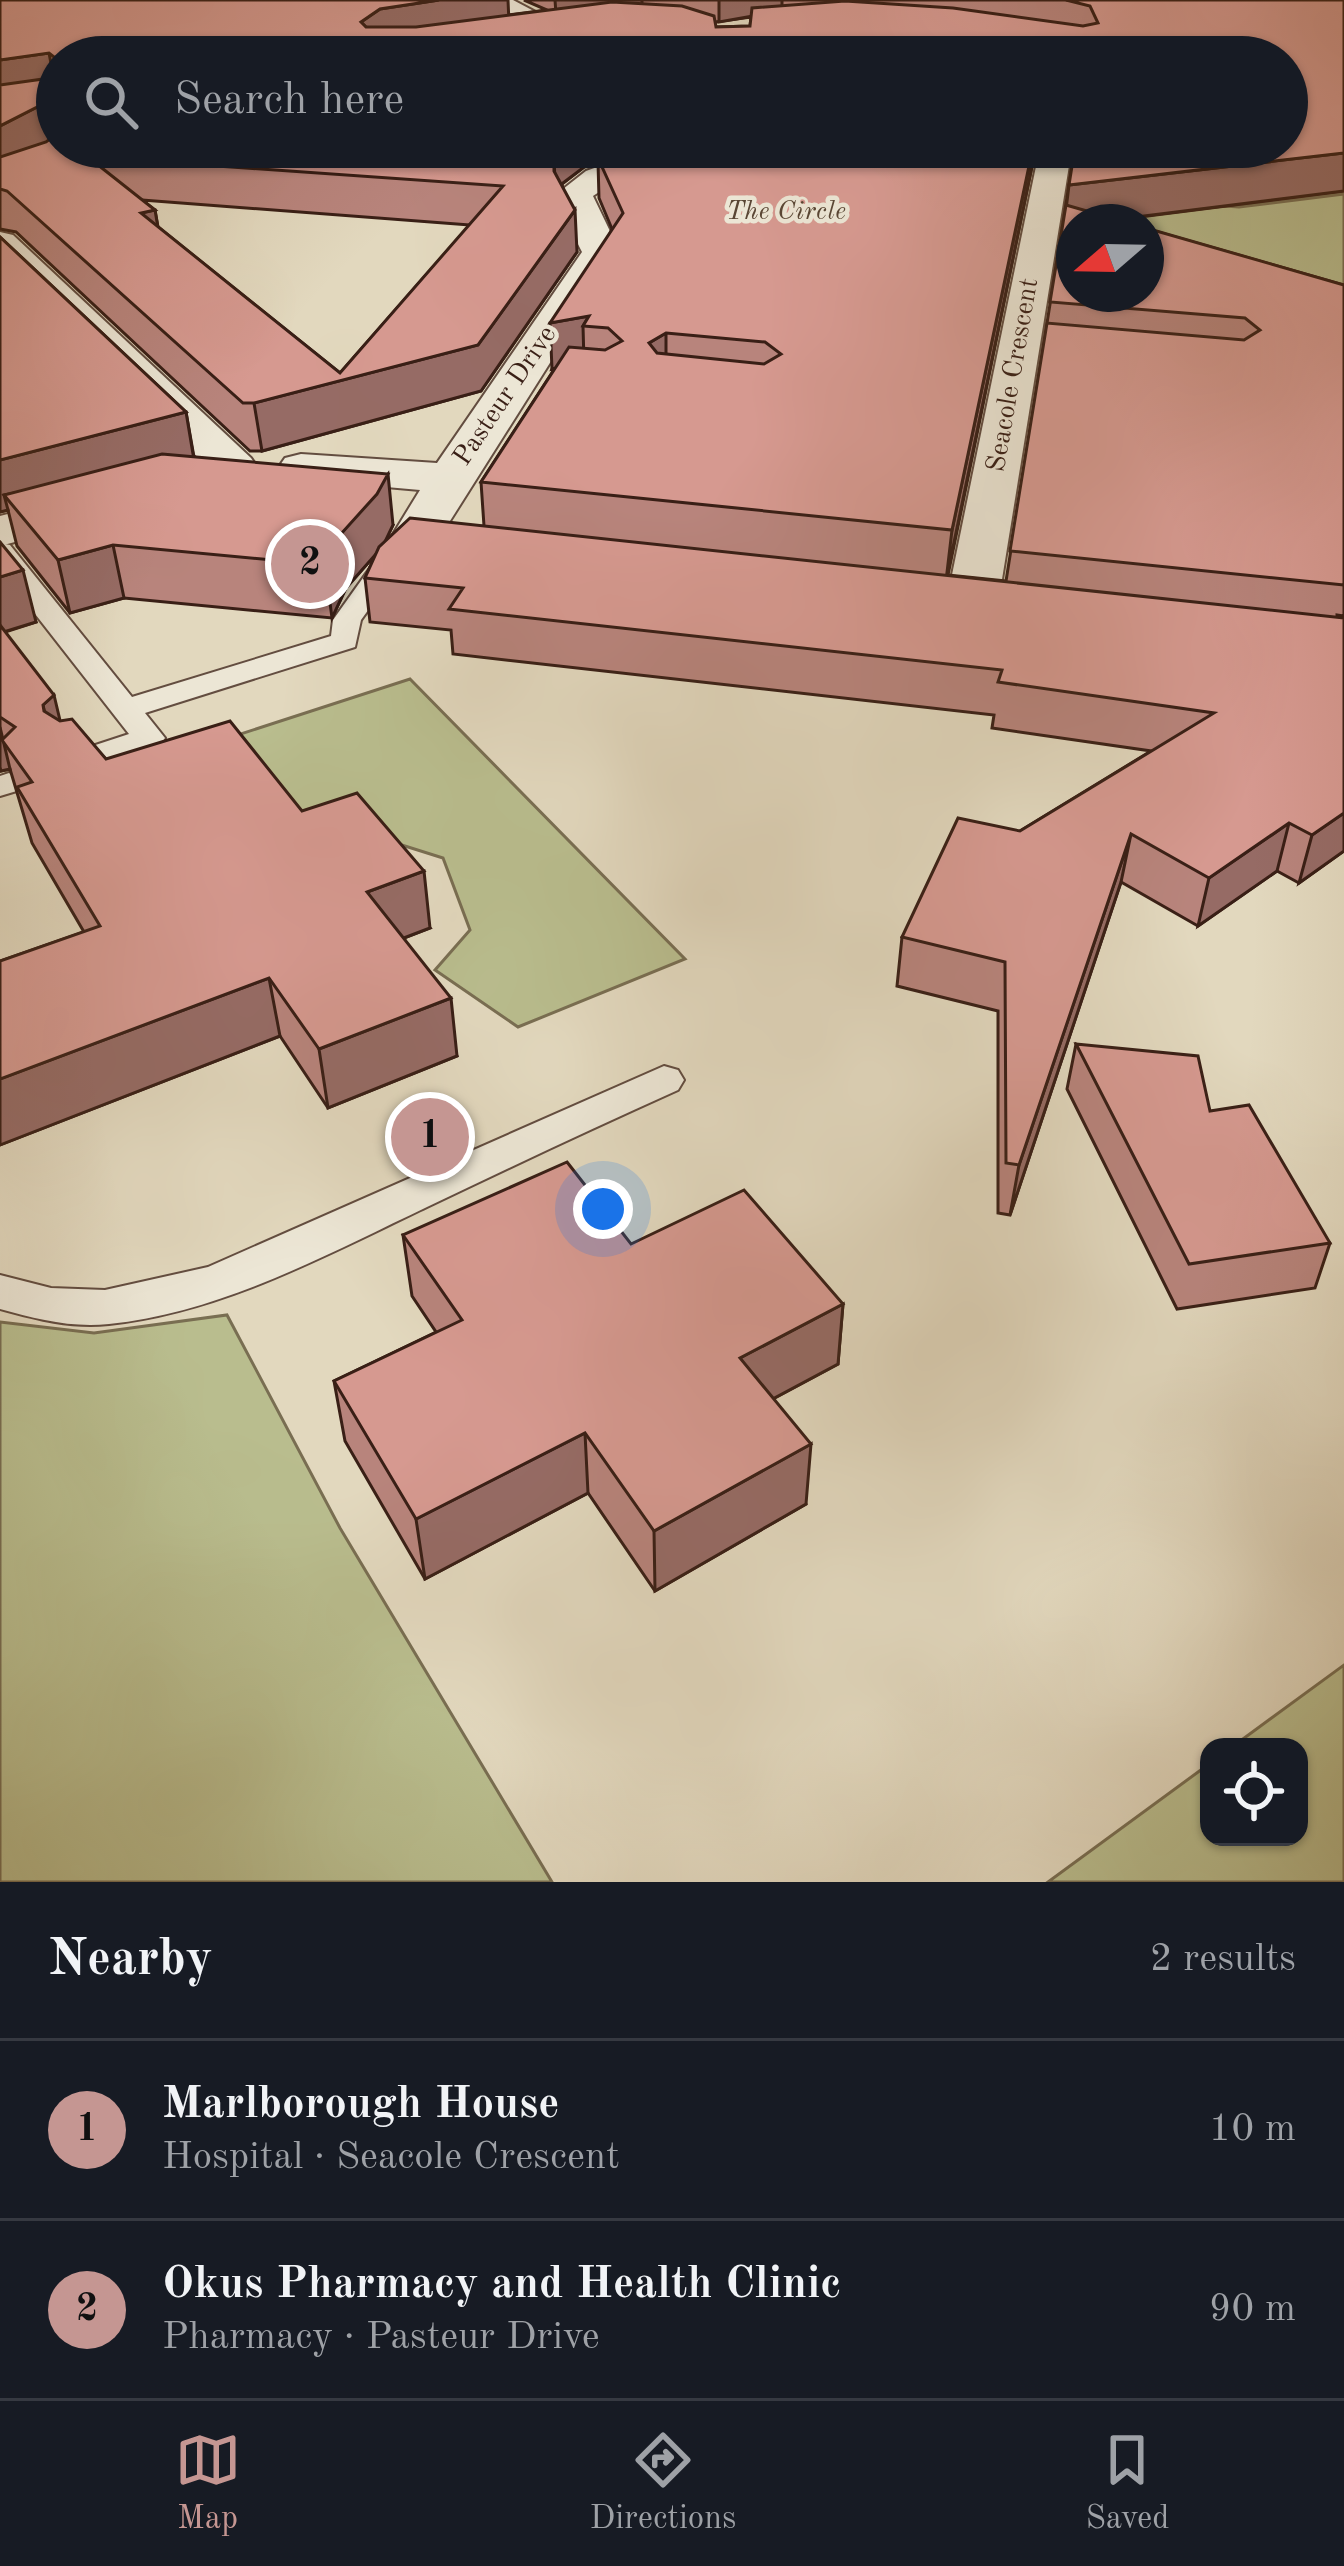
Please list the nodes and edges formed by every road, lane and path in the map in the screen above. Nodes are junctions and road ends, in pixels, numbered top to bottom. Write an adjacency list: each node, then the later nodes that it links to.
1 (491, 0): 2 (street)
2 (504, 36)
3 (627, 168): 6 (street, Pasteur Drive)
4 (1053, 168): 12 (street, Seacole Crescent)
5 (0, 243): 7 (street)
6 (450, 478): 7 (street, Pasteur Drive); 9 (street)
7 (192, 480): 8 (street, Pasteur Drive)
8 (0, 531)
9 (412, 544): 11 (street); 13 (lane)
10 (0, 551): 13 (lane)
11 (513, 554)
12 (973, 604)
13 (125, 709): 14 (lane)
14 (76, 762)
15 (664, 1080): 16 (lane)
16 (0, 1292)

